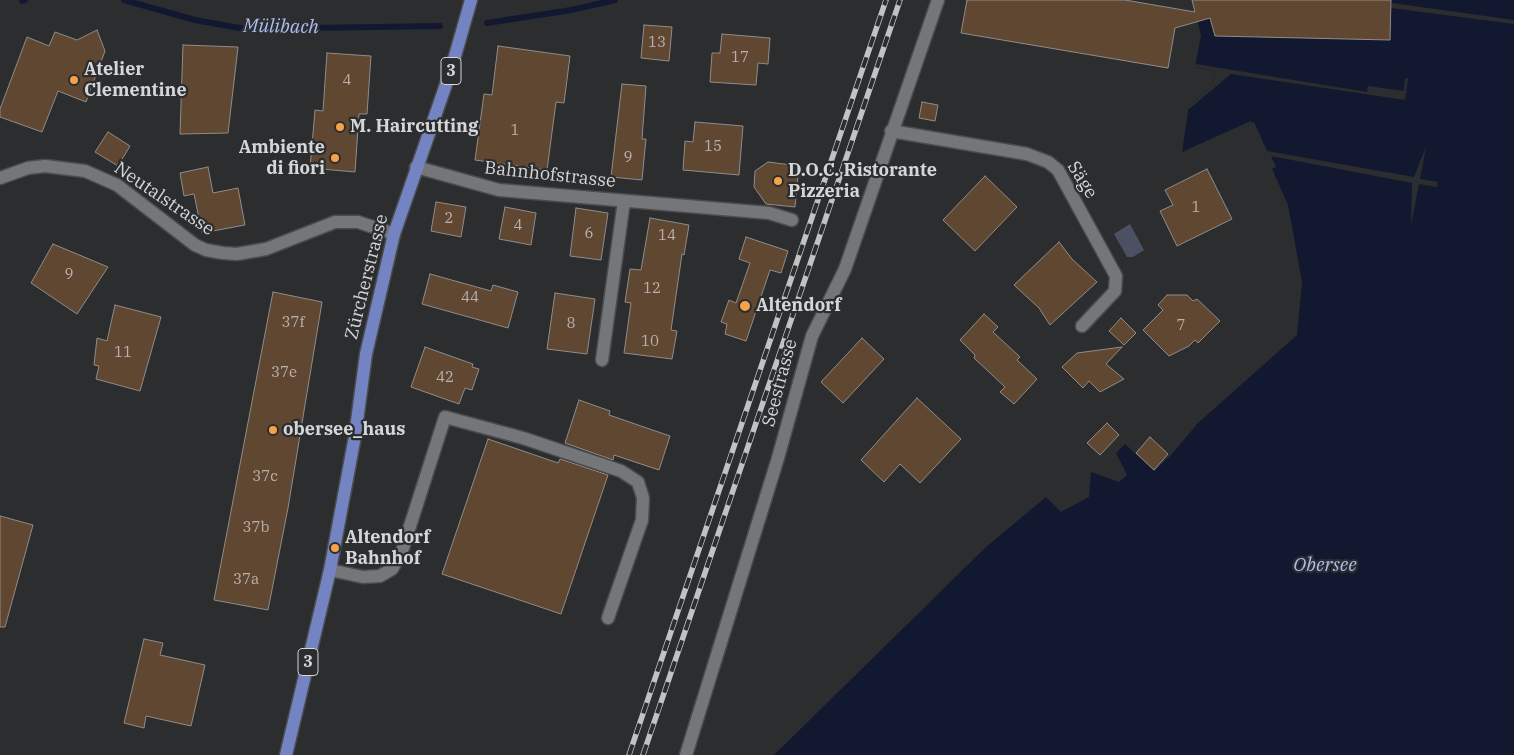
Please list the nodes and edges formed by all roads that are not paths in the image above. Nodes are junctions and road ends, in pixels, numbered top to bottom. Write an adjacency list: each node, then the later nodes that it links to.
1 (471, 0): 4 (main road, Zürcherstrasse / 3)
2 (938, 0): 3 (street, Seestrasse)
3 (891, 131): 9 (street, Säge); 14 (street, Seestrasse)
4 (416, 167): 6 (street, Bahnhofstrasse); 8 (main road, Zürcherstrasse / 3)
5 (0, 178): 8 (street, Neutalstrasse)
6 (624, 201): 7 (street, Bahnhofstrasse); 10 (street, Bahnhofstrasse)
7 (792, 220)
8 (394, 234): 11 (main road, Zürcherstrasse / 3)
9 (1082, 326)
10 (602, 360)
11 (330, 570): 12 (street); 13 (main road, Zürcherstrasse / 3)
12 (608, 618)
13 (286, 755)
14 (686, 755)

